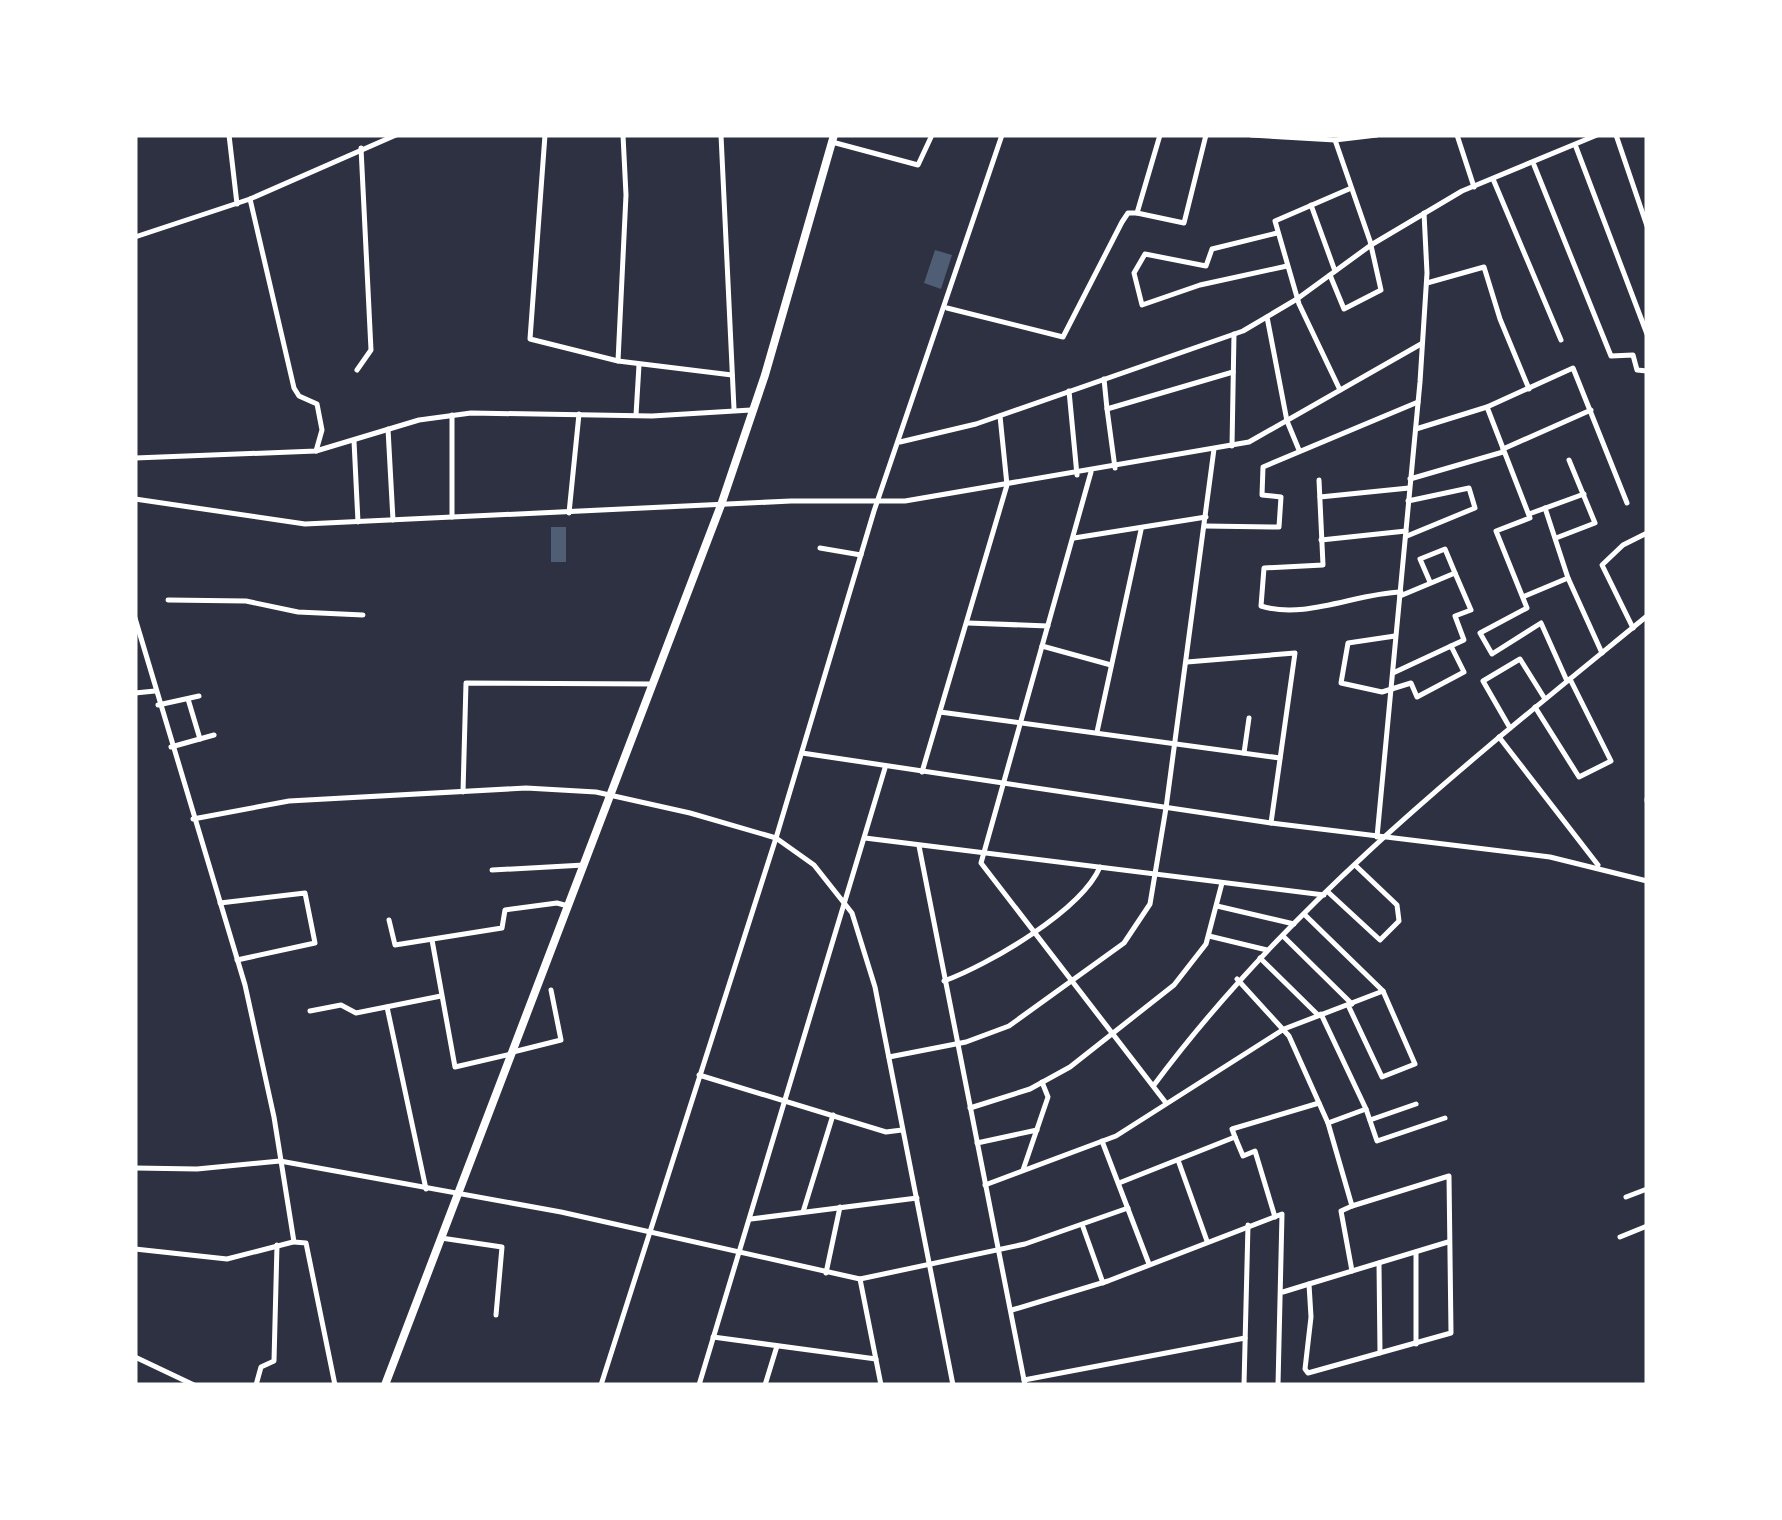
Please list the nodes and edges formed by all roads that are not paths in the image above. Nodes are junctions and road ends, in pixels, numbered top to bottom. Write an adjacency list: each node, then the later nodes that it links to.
1 (229, 135): 25 (street)
2 (396, 135): 18 (street)
3 (546, 135): 43 (street)
4 (623, 135): 43 (street)
5 (722, 135): 48 (street)
6 (932, 135): 16 (street)
7 (1002, 135): 37 (street)
8 (1160, 135): 27 (street)
9 (1206, 135): 27 (street)
10 (1251, 135): 17 (street)
11 (1377, 135): 15 (street)
12 (1457, 135): 22 (street)
13 (1597, 135): 19 (street)
14 (1616, 135): 29 (street)
15 (1366, 136): 17 (street)
16 (834, 138): 57 (highway)
17 (1335, 140): 23 (street)
18 (361, 148): 24 (street); 45 (street)
19 (1576, 148): 20 (street); 40 (street)
20 (1534, 165): 21 (street); 46 (street)
21 (1493, 179): 22 (street); 41 (street)
22 (1474, 187): 28 (street)
23 (1349, 189): 26 (street); 32 (street)
24 (250, 199): 25 (street); 72 (street)
25 (237, 204): 31 (street)
26 (1311, 204): 30 (street); 34 (street)
27 (1137, 213): 37 (street)
28 (1424, 213): 32 (street); 35 (street)
29 (1647, 226)
30 (1277, 233): 33 (street); 33 (street)
31 (135, 237)
32 (1371, 245): 34 (street); 34 (street)
33 (1287, 266): 36 (street)
34 (1333, 273): 36 (street)
35 (1427, 282): 42 (street); 50 (street)
36 (1298, 299): 38 (street); 51 (street)
37 (947, 308): 67 (street)
38 (1266, 318): 39 (street); 63 (street)
39 (1234, 334): 47 (street); 49 (street)
40 (1647, 334)
41 (1560, 340)
42 (1421, 344): 51 (street); 53 (street)
43 (618, 361): 44 (street)
44 (639, 364): 48 (street); 60 (street)
45 (357, 370)
46 (1647, 371)
47 (1234, 372): 56 (street); 68 (street)
48 (732, 375): 55 (street)
49 (1104, 378): 52 (street); 56 (street)
50 (1529, 389): 54 (street); 58 (street)
51 (1340, 390): 63 (street)
52 (1069, 391): 62 (street); 77 (street)
53 (1418, 402): 65 (street); 70 (street)
54 (1487, 407): 65 (street); 71 (street)
55 (734, 409): 57 (street); 60 (street)
56 (1107, 409): 75 (street)
57 (754, 410): 88 (highway)
58 (1591, 410): 71 (street); 87 (street)
59 (578, 414): 60 (street); 61 (street); 90 (street)
60 (636, 415)
61 (452, 416): 64 (street); 93 (street)
62 (1000, 416): 67 (street); 80 (street)
63 (1287, 421): 68 (street); 70 (street)
64 (388, 429): 66 (street); 94 (street)
65 (1416, 429): 78 (street)
66 (354, 441): 72 (street); 95 (street)
67 (900, 442): 85 (street)
68 (1232, 446): 69 (street)
69 (1214, 449): 75 (street); 92 (street)
70 (1299, 450): 96 (street)
71 (1503, 450): 78 (street); 91 (street)
72 (316, 451): 73 (street)
73 (135, 458)
74 (1569, 460): 82 (street)
75 (1115, 468): 76 (street)
76 (1091, 472): 77 (street); 100 (street)
77 (1076, 475): 80 (street)
78 (1410, 479): 81 (street)
79 (1319, 480): 83 (street)
80 (1008, 485): 85 (street); 114 (street)
81 (1409, 488): 83 (street); 86 (street)
82 (1584, 494): 89 (street); 101 (street)
83 (1320, 497): 102 (street)
84 (135, 499): 95 (street)
85 (878, 501): 88 (street); 104 (street)
86 (1408, 501): 98 (street); 98 (street)
87 (1627, 503)
88 (722, 504): 90 (street); 125 (highway)
89 (1546, 508): 91 (street); 101 (street)
90 (570, 513): 93 (street)
91 (1529, 514): 109 (street)
92 (1206, 517): 96 (street); 97 (street)
93 (452, 518): 94 (street)
94 (392, 520): 95 (street)
95 (358, 522)
96 (1205, 526): 121 (street)
97 (1141, 530): 100 (street); 122 (street)
98 (1406, 534): 102 (street); 108 (street)
99 (1647, 534): 116 (street)
100 (1074, 538): 115 (street)
101 (1556, 538): 106 (street)
102 (1321, 540): 108 (street)
103 (820, 548): 104 (street)
104 (861, 556): 144 (street)
105 (1455, 573): 107 (street); 107 (street); 119 (street)
106 (1568, 578): 109 (street); 120 (street)
107 (1431, 583): 108 (street)
108 (1400, 594): 117 (street)
109 (1524, 596): 124 (street)
110 (168, 600): 111 (street)
111 (363, 615)
112 (1647, 616): 116 (street)
113 (135, 618): 127 (street)
114 (968, 623): 115 (street); 134 (street)
115 (1048, 626): 118 (street)
116 (1632, 628): 120 (street)
117 (1396, 636): 123 (street); 126 (street)
118 (1042, 646): 122 (street); 136 (street)
119 (1451, 646): 123 (street); 126 (street)
120 (1602, 653): 124 (street)
121 (1186, 662): 142 (street); 146 (street)
122 (1111, 665): 138 (street)
123 (1393, 673): 126 (street)
124 (1568, 680): 131 (street); 133 (street)
125 (653, 684): 150 (street); 151 (highway)
126 (1391, 690): 155 (street)
127 (155, 692): 128 (street); 132 (street)
128 (135, 693)
129 (199, 696): 130 (street)
130 (188, 698): 132 (street); 141 (street)
131 (1545, 699): 133 (street); 137 (street)
132 (158, 706): 143 (street)
133 (1535, 707): 137 (street)
134 (940, 712): 136 (street); 148 (street)
135 (1249, 718): 145 (street)
136 (1019, 722): 138 (street); 149 (street)
137 (1510, 728): 140 (street)
138 (1097, 732): 142 (street)
139 (214, 735): 141 (street)
140 (1499, 737): 155 (street); 163 (street)
141 (200, 739): 143 (street)
142 (1175, 744): 145 (street); 152 (street)
143 (171, 747): 153 (street)
144 (802, 753): 147 (street); 156 (street)
145 (1244, 753): 146 (street)
146 (1280, 758): 154 (street)
147 (885, 768): 148 (street); 157 (street)
148 (922, 772): 149 (street)
149 (1002, 783): 152 (street); 159 (street)
150 (462, 792): 151 (street); 153 (street)
151 (611, 794): 156 (street); 160 (highway)
152 (1166, 808): 154 (street); 165 (street)
153 (193, 818): 170 (street)
154 (1271, 823): 155 (street)
155 (1379, 837): 161 (street); 163 (street)
156 (776, 838): 169 (street); 198 (street)
157 (865, 838): 158 (street); 169 (street)
158 (920, 846): 159 (street); 184 (street)
159 (981, 853): 162 (street); 176 (street)
160 (584, 865): 164 (street); 171 (highway)
161 (1355, 865): 168 (street); 168 (street)
162 (1100, 867): 165 (street); 176 (street)
163 (1600, 867): 166 (street)
164 (492, 870)
165 (1157, 873): 167 (street); 185 (street)
166 (1647, 881)
167 (1222, 883): 168 (street); 172 (street)
168 (1326, 893): 173 (street)
169 (846, 902): 197 (street); 201 (street)
170 (218, 904): 182 (street); 182 (street)
171 (568, 906): 179 (street); 196 (highway)
172 (1216, 906): 175 (street); 177 (street)
173 (1306, 915): 175 (street); 187 (street)
174 (389, 920): 179 (street)
175 (1294, 924): 178 (street)
176 (1034, 931): 184 (street); 185 (street)
177 (1209, 936): 180 (street); 194 (street)
178 (1283, 936): 180 (street); 189 (street)
179 (432, 939): 188 (street)
180 (1267, 950): 181 (street)
181 (1260, 957): 183 (street); 192 (street)
182 (237, 960): 217 (street)
183 (1237, 979): 193 (street); 200 (street)
184 (944, 981): 195 (street)
185 (1072, 982): 194 (street); 195 (street)
186 (551, 990): 196 (street)
187 (1383, 992): 189 (street); 189 (street)
188 (441, 996): 190 (street); 196 (street)
189 (1350, 1004): 192 (street)
190 (387, 1006): 191 (street); 222 (street)
191 (310, 1011)
192 (1320, 1014): 193 (street); 206 (street)
193 (1284, 1029): 202 (street); 203 (street)
194 (1113, 1033): 199 (street); 200 (street)
195 (958, 1044): 197 (street); 205 (street)
196 (511, 1054): 224 (highway)
197 (889, 1057): 211 (street)
198 (699, 1075): 201 (street); 236 (street)
199 (1042, 1082): 205 (street); 212 (street)
200 (1154, 1085): 202 (street)
201 (786, 1100): 207 (street); 232 (street)
202 (1166, 1104): 214 (street)
203 (1319, 1104): 210 (street); 213 (street)
204 (1416, 1104): 209 (street)
205 (970, 1108): 215 (street)
206 (1366, 1109): 209 (street); 210 (street)
207 (832, 1115): 211 (street); 230 (street)
208 (1445, 1118): 209 (street)
209 (1370, 1120)
210 (1328, 1124): 227 (street)
211 (902, 1130): 226 (street)
212 (1037, 1130): 215 (street); 219 (street)
213 (1235, 1137): 216 (street); 231 (street)
214 (1102, 1141): 219 (street); 220 (street)
215 (977, 1143): 221 (street)
216 (1178, 1160): 220 (street); 239 (street)
217 (280, 1161): 218 (street); 222 (street); 240 (street)
218 (135, 1168)
219 (1024, 1170): 221 (street)
220 (1119, 1183): 229 (street)
221 (986, 1185): 244 (street)
222 (426, 1189): 224 (street)
223 (1647, 1190): 225 (street)
224 (458, 1193): 236 (street); 238 (highway)
225 (1626, 1197)
226 (916, 1198): 228 (street); 248 (street)
227 (1352, 1206): 241 (street); 250 (street)
228 (840, 1207): 230 (street); 251 (street)
229 (1128, 1208): 235 (street); 249 (street)
230 (803, 1212): 232 (street)
231 (1275, 1216): 233 (street); 255 (street)
232 (750, 1220): 246 (street)
233 (1248, 1225): 239 (street); 259 (street)
234 (1647, 1226): 237 (street)
235 (1083, 1227): 244 (street); 253 (street)
236 (650, 1231): 246 (street); 270 (street)
237 (1620, 1237)
238 (441, 1238): 257 (street); 269 (highway)
239 (1206, 1241): 249 (street)
240 (294, 1242): 242 (street); 268 (street)
241 (1448, 1242): 245 (street); 260 (street)
242 (277, 1245): 243 (street); 267 (street)
243 (135, 1248)
244 (998, 1249): 248 (street); 256 (street)
245 (1416, 1252): 247 (street); 260 (street)
246 (738, 1255): 251 (street); 258 (street)
247 (1379, 1263): 250 (street); 262 (street)
248 (929, 1264): 252 (street); 274 (street)
249 (1149, 1264): 253 (street)
250 (1352, 1271): 254 (street)
251 (826, 1273): 252 (street)
252 (860, 1279): 264 (street)
253 (1103, 1283): 256 (street)
254 (1309, 1284): 255 (street); 262 (street)
255 (1282, 1292): 276 (street)
256 (1012, 1310): 265 (street)
257 (496, 1314)
258 (713, 1337): 261 (street); 271 (street)
259 (1245, 1338): 265 (street); 275 (street)
260 (1416, 1344): 262 (street)
261 (777, 1346): 264 (street); 272 (street)
262 (1380, 1354)
263 (135, 1357): 266 (street)
264 (876, 1359): 273 (street)
265 (1024, 1382)
266 (194, 1385)
267 (256, 1385)
268 (334, 1385)
269 (385, 1385)
270 (601, 1385)
271 (699, 1385)
272 (765, 1385)
273 (881, 1385)
274 (953, 1385)
275 (1244, 1385)
276 (1278, 1385)

